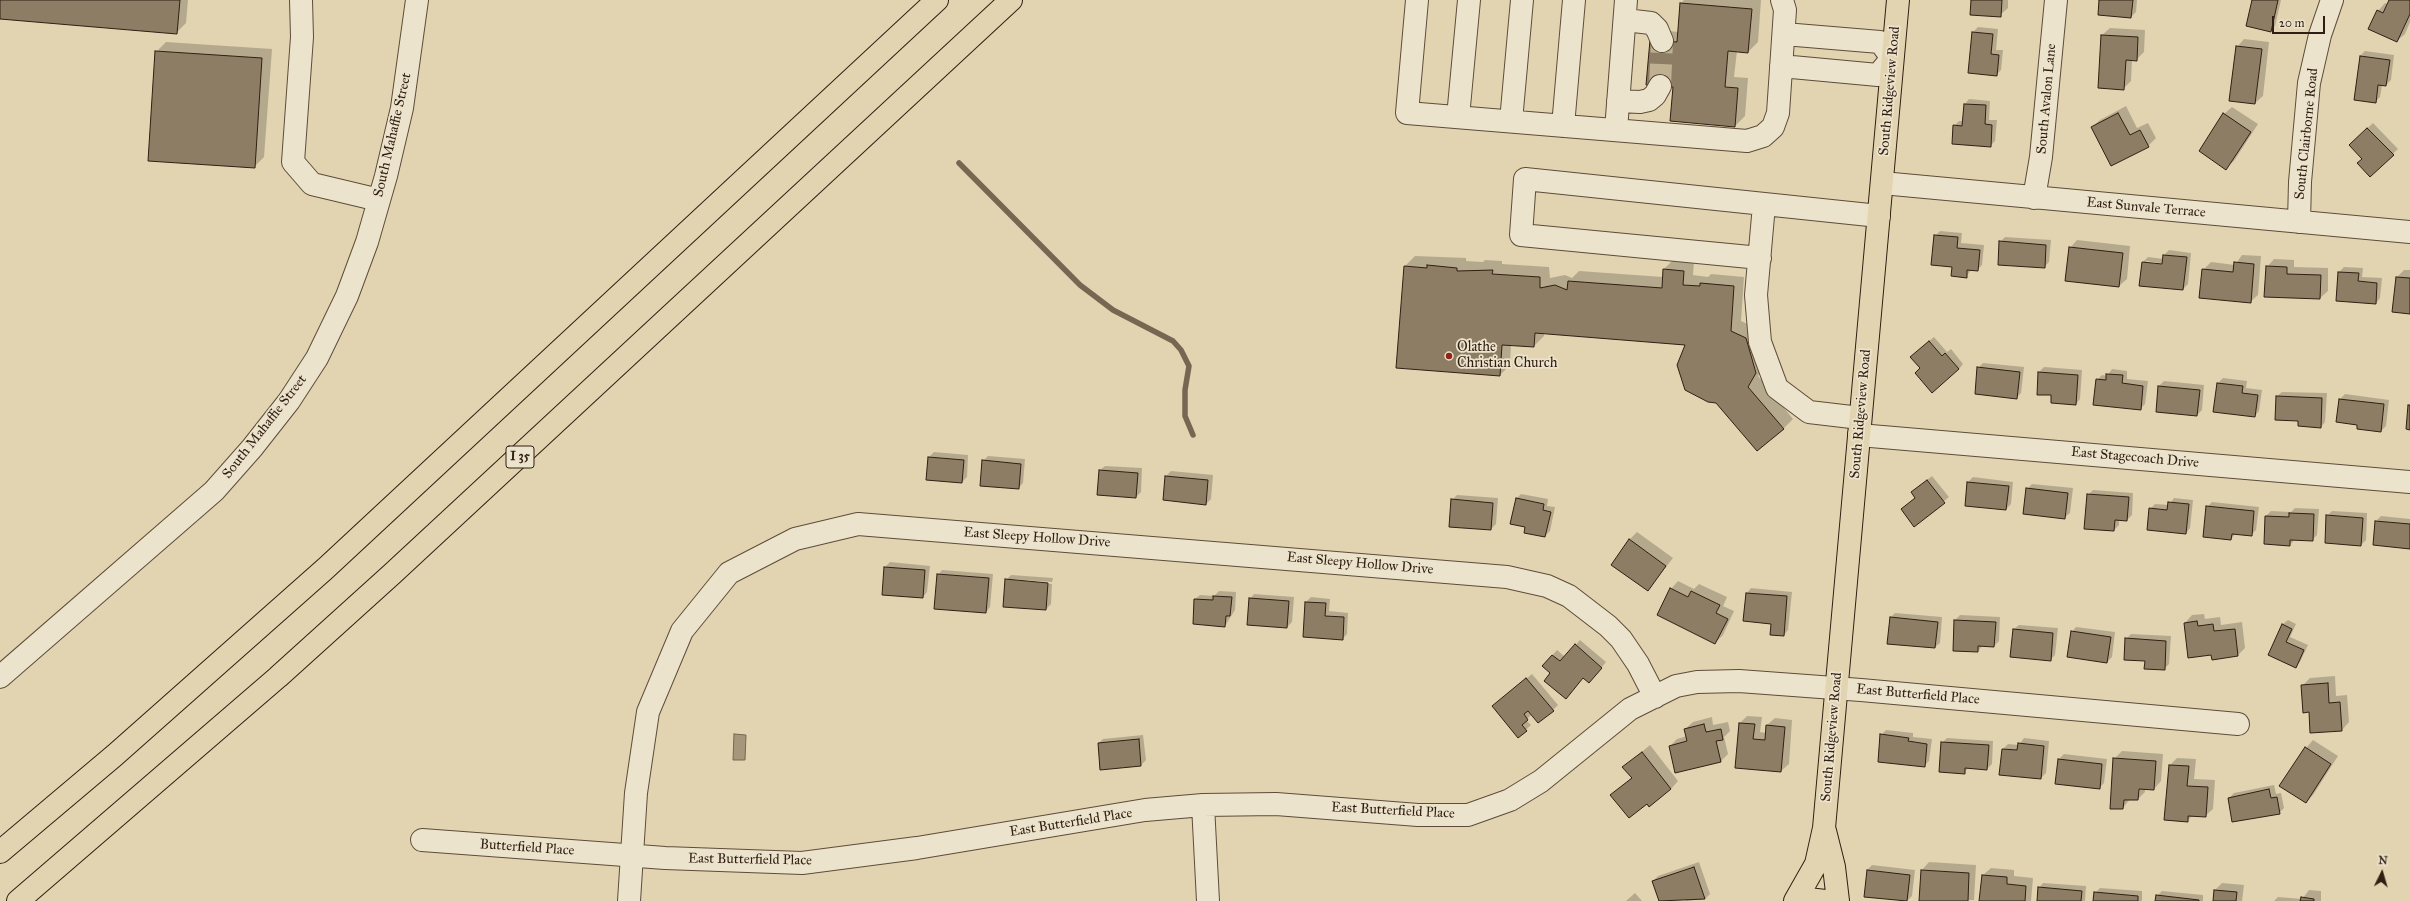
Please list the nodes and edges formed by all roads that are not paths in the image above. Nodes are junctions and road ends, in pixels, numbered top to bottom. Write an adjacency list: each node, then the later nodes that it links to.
1 (301, 0): 26 (street)
2 (417, 0): 26 (street, South Mahaffie Street)
3 (937, 0): 41 (main road)
4 (1011, 0): 43 (main road, I 35)
5 (1417, 0): 20 (street)
6 (1469, 0): 20 (street)
7 (1522, 0): 21 (street)
8 (1574, 0): 22 (street)
9 (1782, 0): 14 (street)
10 (1898, 0): 16 (main road, South Ridgeview Road)
11 (2056, 0): 25 (street, South Avalon Lane)
12 (2332, 0): 29 (street, South Clairborne Road)
13 (1625, 10): 15 (street); 19 (street)
14 (1784, 34): 16 (street); 17 (street)
15 (1662, 41)
16 (1892, 58): 17 (street); 24 (main road, South Ridgeview Road)
17 (1781, 66): 23 (street)
18 (1660, 86): 19 (street)
19 (1618, 101): 23 (street)
20 (1458, 117): 21 (street)
21 (1511, 122): 22 (street)
22 (1563, 126): 23 (street)
23 (1616, 130)
24 (1882, 184): 25 (street, East Sunvale Terrace); 28 (main road, South Ridgeview Road)
25 (2034, 198): 29 (street, East Sunvale Terrace)
26 (379, 200): 34 (street, South Mahaffie Street)
27 (1764, 204): 28 (street); 31 (street, East Stagecoach Drive); 31 (street)
28 (1879, 216): 32 (main road, South Ridgeview Road)
29 (2299, 222): 30 (street, East Sunvale Terrace)
30 (2410, 232)
31 (1760, 258): 32 (street, East Stagecoach Drive)
32 (1860, 426): 33 (street, East Stagecoach Drive); 35 (main road, South Ridgeview Road)
33 (2410, 482)
34 (0, 677)
35 (1837, 688): 36 (street, East Butterfield Place); 37 (street, East Butterfield Place); 39 (main road, South Ridgeview Road)
36 (1655, 697): 38 (street, East Butterfield Place); 42 (street, East Sleepy Hollow Drive)
37 (2238, 724)
38 (1203, 805): 42 (street, East Butterfield Place); 45 (street)
39 (1824, 828): 46 (main road); 49 (main road)
40 (422, 840): 42 (street, Butterfield Place)
41 (0, 852)
42 (632, 856): 44 (street, East Sleepy Hollow Drive)
43 (18, 901)
44 (629, 901)
45 (1208, 901)
46 (1795, 901)
47 (1799, 901): 48 (main road)
48 (1825, 901)
49 (1838, 901)

